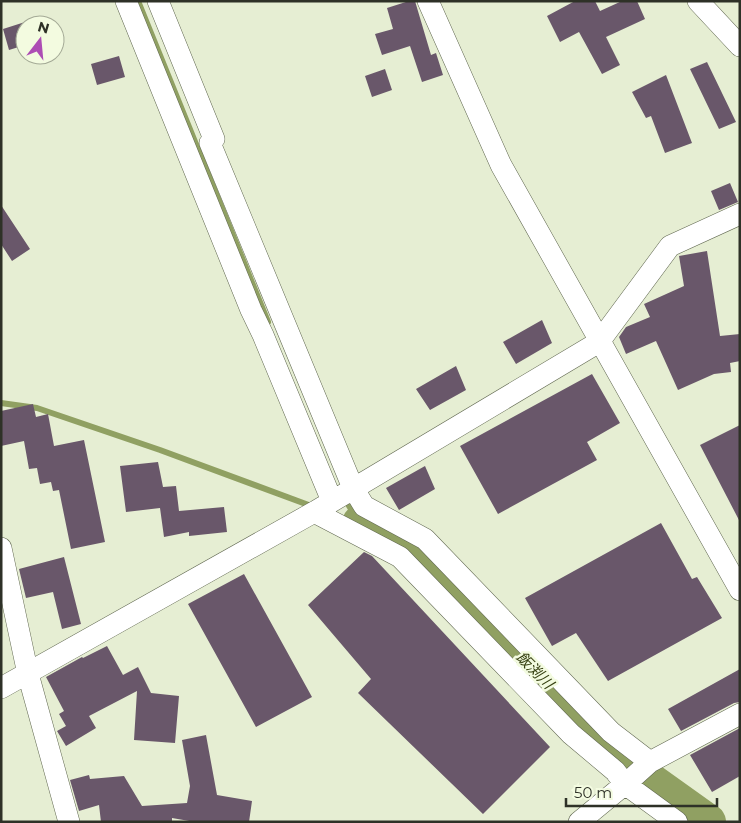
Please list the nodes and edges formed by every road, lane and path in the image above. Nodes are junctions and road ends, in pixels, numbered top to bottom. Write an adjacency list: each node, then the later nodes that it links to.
1 (126, 1): 9 (street)
2 (158, 1): 8 (street)
3 (428, 1): 7 (street)
4 (698, 1): 5 (street)
5 (740, 46)
6 (740, 214): 7 (street)
7 (599, 342): 8 (street); 11 (street)
8 (353, 489): 9 (street); 15 (street)
9 (325, 505): 12 (street); 16 (street)
10 (1, 548): 12 (street)
11 (740, 590)
12 (28, 674): 13 (street); 17 (street)
13 (1, 688)
14 (740, 714): 15 (street)
15 (650, 762): 16 (street)
16 (628, 782): 18 (street); 19 (street)
17 (69, 822)
18 (579, 822)
19 (677, 822)

